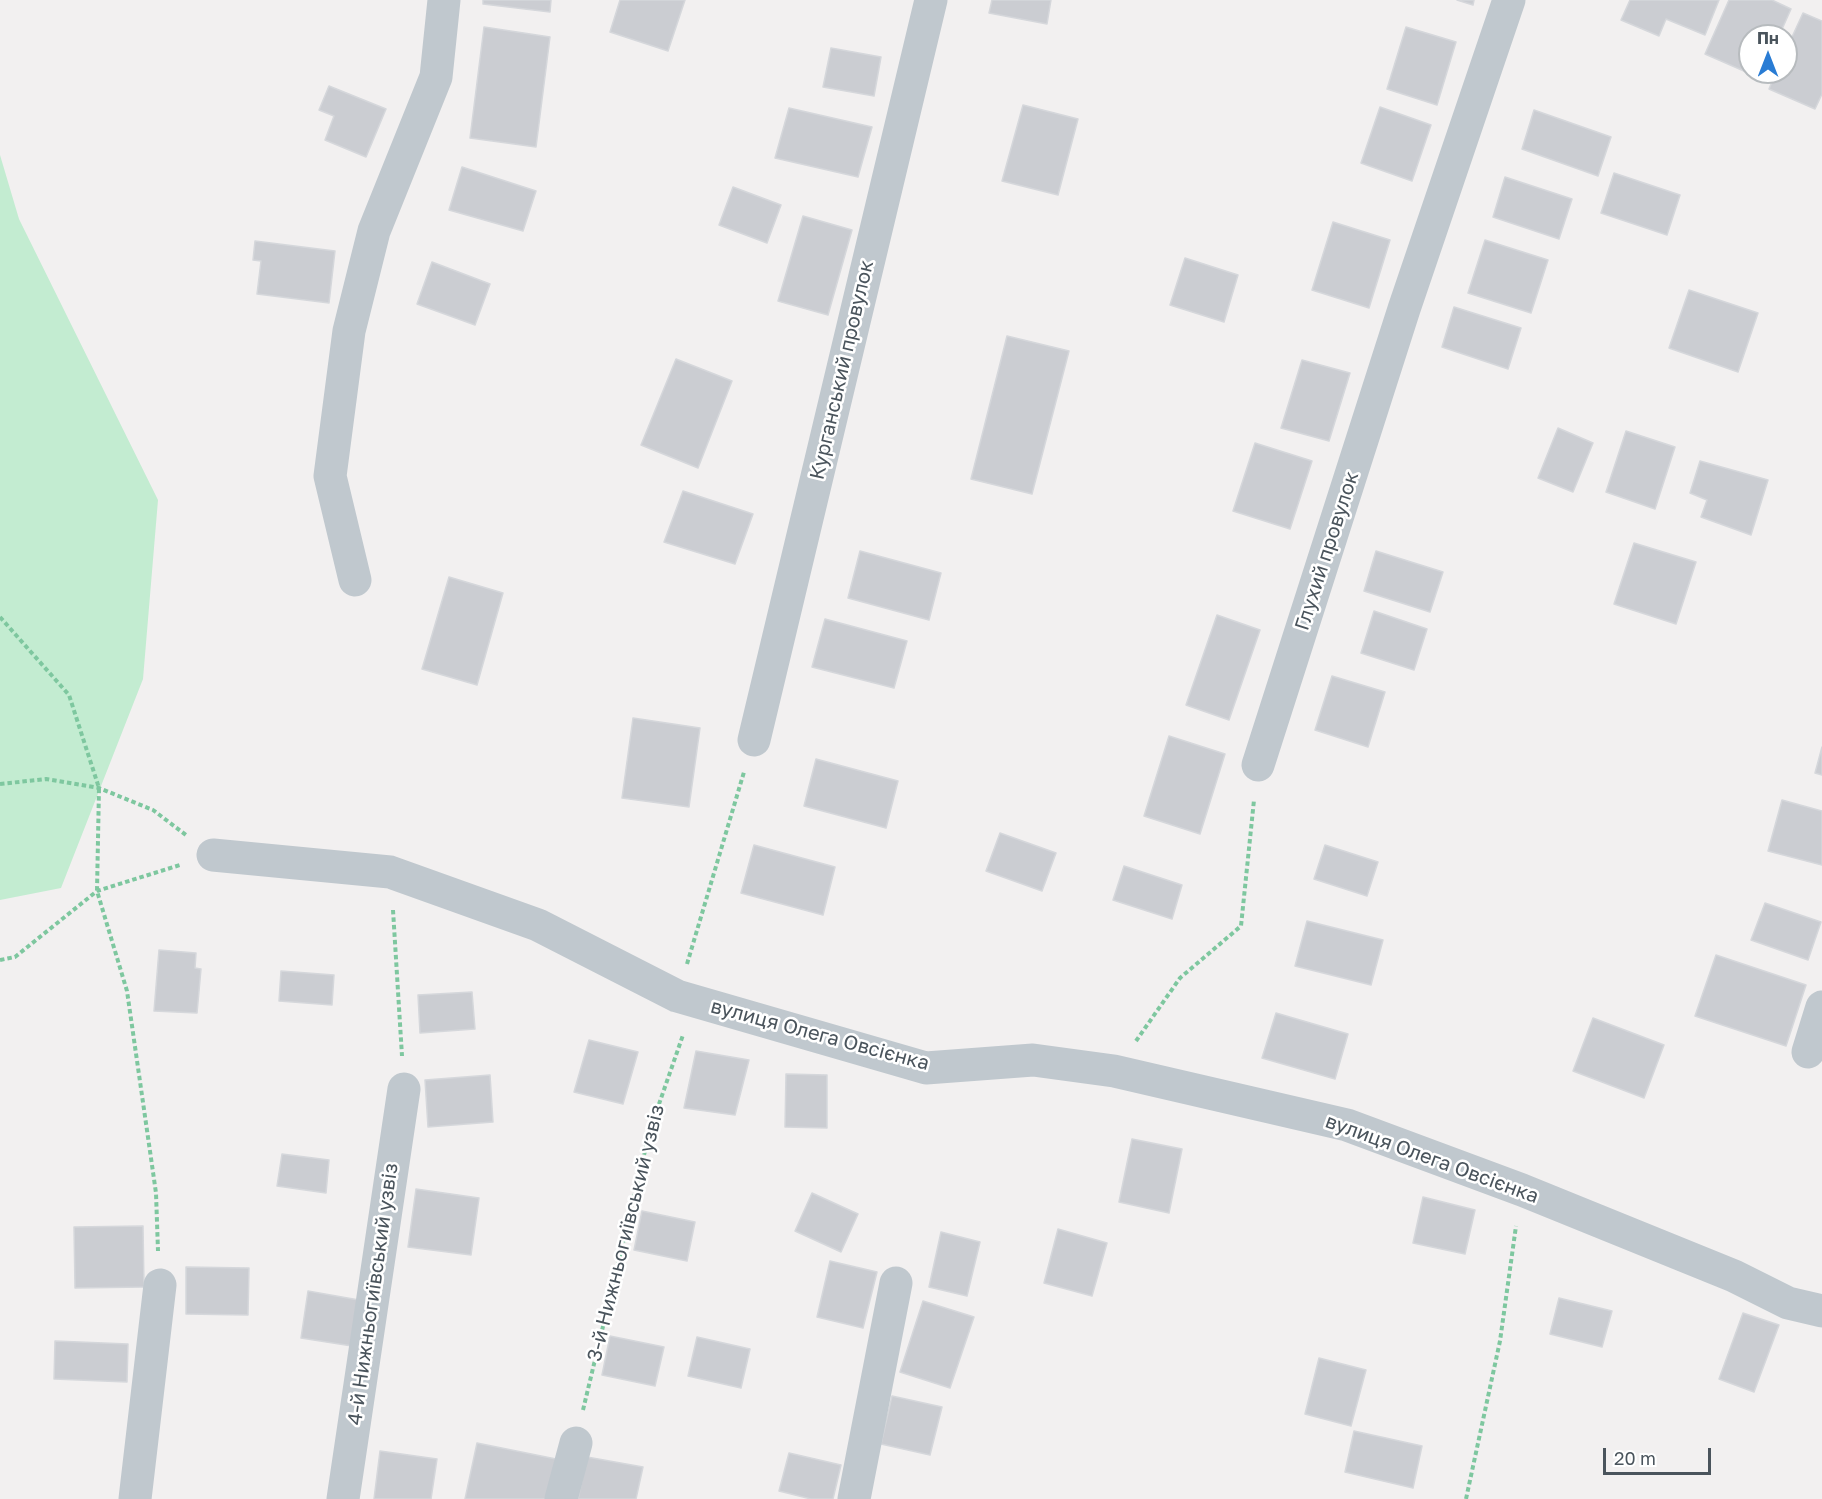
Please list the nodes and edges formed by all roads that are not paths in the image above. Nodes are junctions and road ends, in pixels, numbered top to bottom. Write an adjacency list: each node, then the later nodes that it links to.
1 (444, 0): 4 (street)
2 (931, 0): 5 (street, Курганський провулок)
3 (1509, 0): 6 (street, Глухий провулок)
4 (355, 580)
5 (754, 740)
6 (1258, 765)
7 (213, 855): 13 (street, вулиця Олега Овсієнка)
8 (1822, 1007): 9 (street)
9 (1808, 1052)
10 (404, 1089): 16 (street, 4-й Нижньогиївський узвіз)
11 (896, 1283): 18 (street)
12 (160, 1285): 15 (street)
13 (1822, 1311)
14 (576, 1443): 17 (street)
15 (135, 1499)
16 (343, 1499)
17 (561, 1499)
18 (854, 1499)

